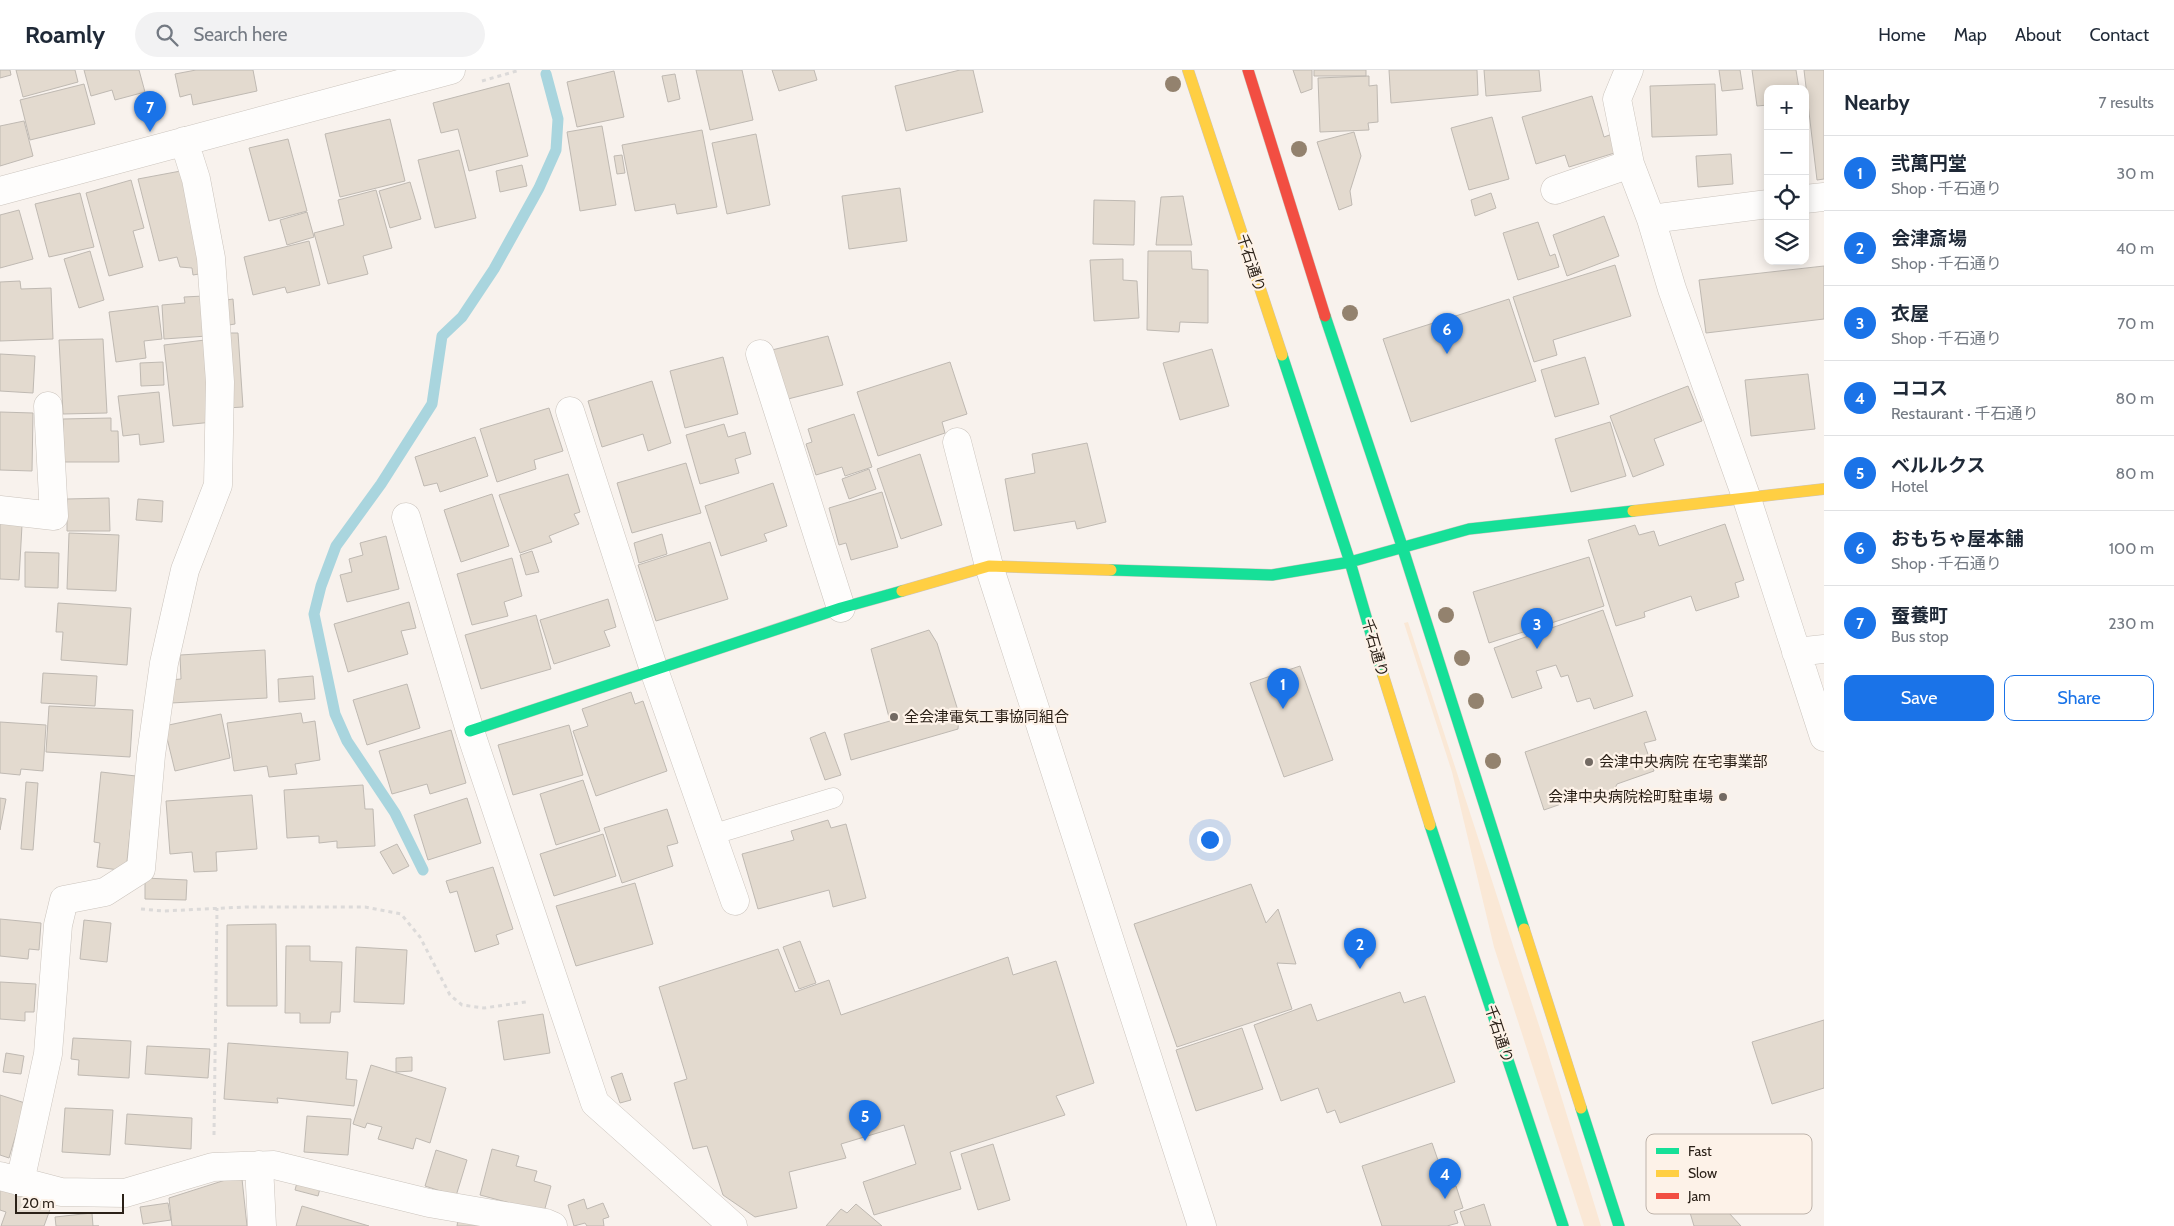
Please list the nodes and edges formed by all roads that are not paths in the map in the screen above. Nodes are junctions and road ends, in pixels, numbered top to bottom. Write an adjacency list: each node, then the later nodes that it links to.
1 (451, 70): 5 (street)
2 (1188, 70): 22 (main road, 千石通り)
3 (1248, 70): 21 (main road)
4 (1629, 70): 6 (street)
5 (184, 141): 8 (street); 34 (street)
6 (1630, 164): 7 (street); 12 (street)
7 (1555, 190)
8 (0, 191)
9 (1824, 197): 10 (street)
10 (1809, 199)
11 (1764, 205): 12 (street)
12 (1651, 219): 18 (street)
13 (760, 354): 24 (street)
14 (48, 406): 19 (street)
15 (570, 411): 27 (street)
16 (956, 442): 23 (street)
17 (1824, 490): 18 (main road)
18 (1747, 498): 21 (main road); 26 (street)
19 (0, 510)
20 (406, 517): 28 (street)
21 (1402, 546): 22 (main road); 40 (main road)
22 (1350, 562): 23 (main road); 39 (main road, 千石通り)
23 (989, 566): 24 (main road); 38 (street)
24 (841, 608): 27 (main road)
25 (1824, 649): 26 (street)
26 (1796, 652): 29 (street)
27 (654, 670): 28 (main road); 31 (street)
28 (470, 731): 37 (street)
29 (1824, 737)
30 (833, 798): 31 (lane)
31 (711, 835): 32 (street)
32 (734, 901)
33 (259, 1165): 34 (street); 35 (street); 36 (street)
34 (10, 1179)
35 (262, 1226)
36 (553, 1226)
37 (734, 1226)
38 (1202, 1226)
39 (1563, 1226)
40 (1619, 1226)

